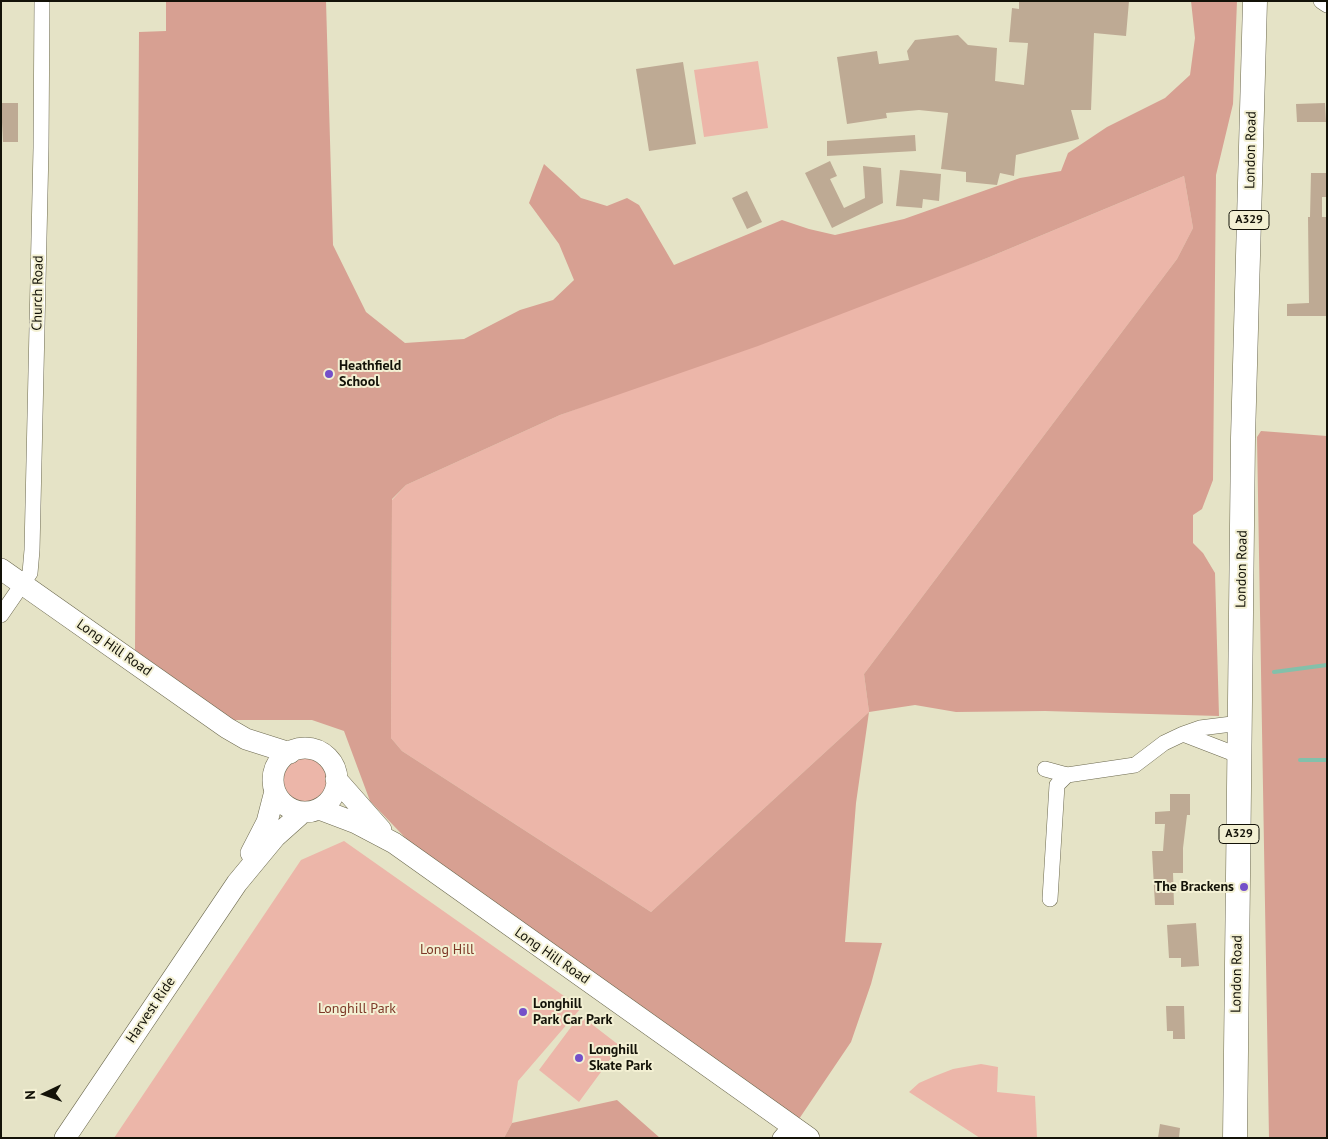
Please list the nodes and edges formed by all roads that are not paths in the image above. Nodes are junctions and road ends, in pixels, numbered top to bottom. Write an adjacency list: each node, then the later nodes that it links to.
1 (42, 1): 6 (street, Church Road)
2 (1255, 1): 8 (main road, London Road / A329)
3 (1321, 1): 4 (street)
4 (1327, 6)
5 (1, 569): 6 (street, Long Hill Road)
6 (23, 584): 7 (street, Church Road); 9 (street, Long Hill Road)
7 (1, 615)
8 (1240, 723): 10 (street); 12 (main road, London Road / A329)
9 (227, 728): 11 (street, Long Hill Road); 16 (street, Long Hill Road)
10 (1183, 734): 12 (street); 14 (street)
11 (290, 753): 15 (street); 16 (street)
12 (1240, 756): 24 (main road, London Road / A329)
13 (1045, 769): 14 (street)
14 (1067, 775): 20 (street)
15 (336, 779): 17 (street); 18 (street, Long Hill Road)
16 (275, 783): 17 (street); 19 (street, Harvest Ride)
17 (311, 811): 18 (street, Long Hill Road); 19 (street, Harvest Ride)
18 (394, 843): 21 (street, Long Hill Road)
19 (237, 882): 22 (street, Harvest Ride)
20 (1050, 899)
21 (785, 1131): 23 (street, Long Hill Road)
22 (65, 1138)
23 (809, 1138)
24 (1235, 1138)

